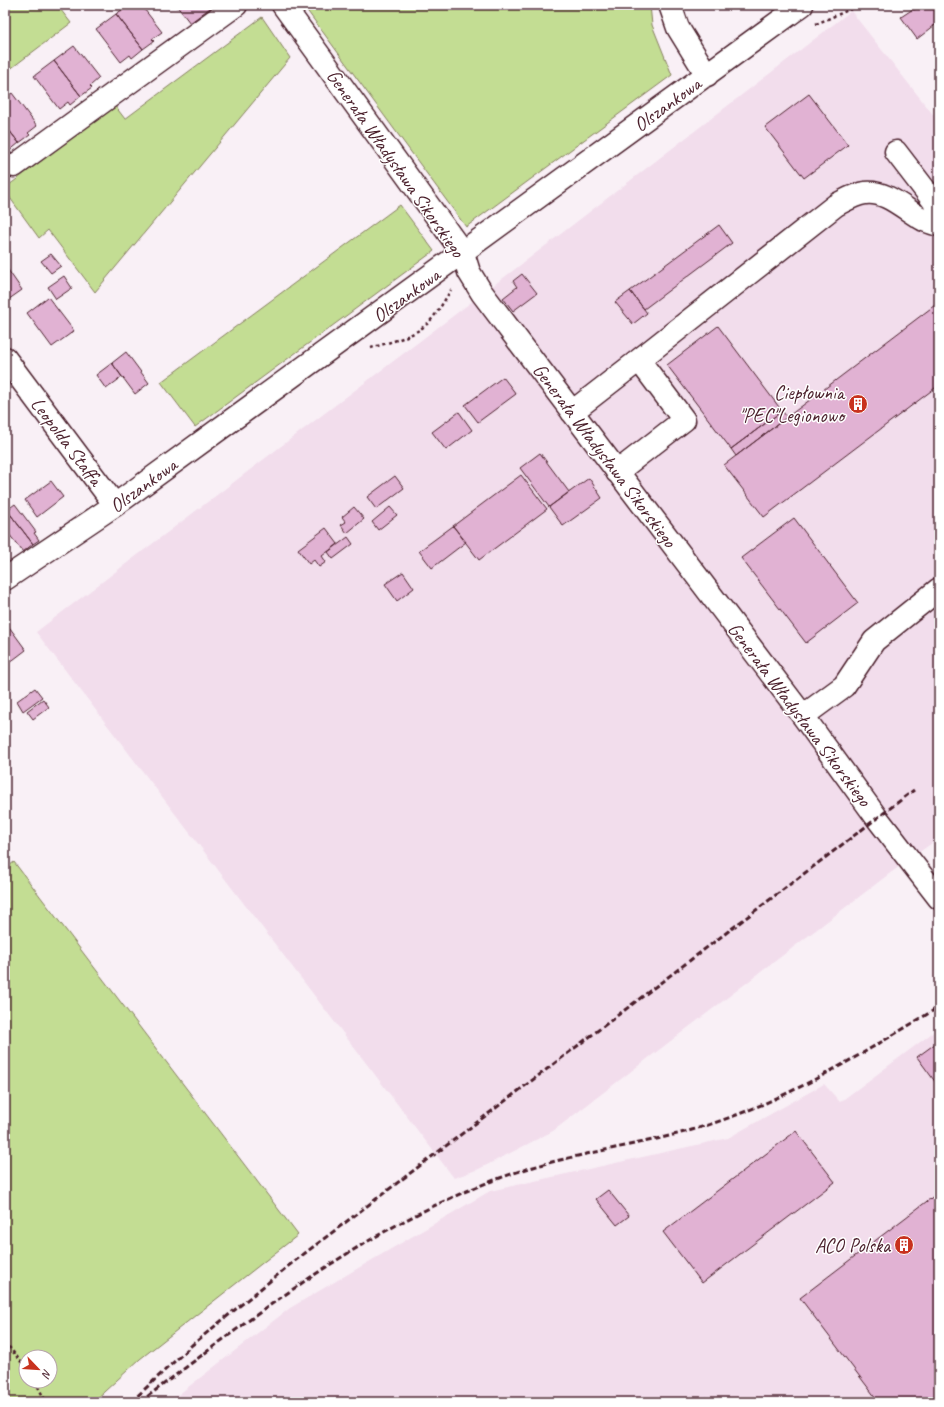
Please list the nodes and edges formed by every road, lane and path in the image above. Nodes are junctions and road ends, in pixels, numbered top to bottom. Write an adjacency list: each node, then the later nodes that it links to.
1 (236, 5): 9 (street)
2 (282, 5): 12 (street, Generała Władysława Sikorskiego)
3 (670, 5): 7 (street)
4 (802, 5): 7 (street, Olszankowa)
5 (860, 5): 6 (path)
6 (812, 26)
7 (707, 75): 12 (street, Olszankowa)
8 (896, 152): 10 (street)
9 (14, 166)
10 (939, 208)
11 (939, 225): 16 (street)
12 (463, 253): 17 (street, Generała Władysława Sikorskiego); 19 (street, Olszankowa)
13 (454, 286): 14 (path)
14 (367, 350)
15 (5, 358): 19 (street, Leopolda Staffa)
16 (639, 360): 17 (street); 18 (street)
17 (572, 412): 18 (street, Generała Władysława Sikorskiego)
18 (617, 472): 22 (street, Generała Władysława Sikorskiego)
19 (115, 505): 20 (street, Olszankowa)
20 (5, 579)
21 (939, 590): 22 (street)
22 (803, 716): 23 (street, Generała Władysława Sikorskiego)
23 (939, 898)
24 (5, 1342): 25 (path)
25 (18, 1358)
26 (39, 1389): 27 (path)
27 (46, 1402)

